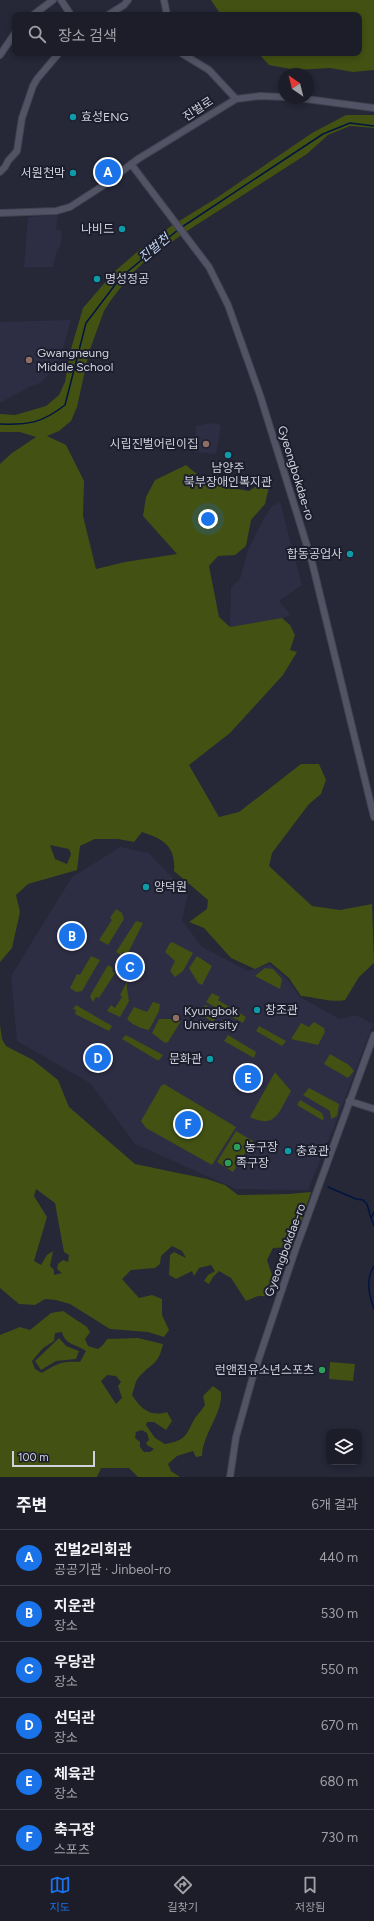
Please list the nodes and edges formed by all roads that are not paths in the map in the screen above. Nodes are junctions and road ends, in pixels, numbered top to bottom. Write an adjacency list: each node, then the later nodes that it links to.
1 (53, 0): 5 (street)
2 (61, 0): 6 (street)
3 (128, 0): 7 (street)
4 (164, 0): 8 (street)
5 (37, 12)
6 (69, 12)
7 (113, 12)
8 (166, 12)
9 (12, 37): 10 (street)
10 (0, 55)
11 (56, 56): 18 (street)
12 (186, 56): 14 (street)
13 (278, 97): 14 (street, 진벌로)
14 (236, 99): 17 (street, 진벌로)
15 (314, 100): 16 (street)
16 (374, 108)
17 (131, 164): 19 (street, 진벌로); 20 (street, Gyeongbokdae-ro)
18 (0, 172)
19 (0, 213)
20 (374, 817)
21 (374, 1035): 22 (street, Gyeongbokdae-ro)
22 (350, 1101): 23 (street); 24 (street, Gyeongbokdae-ro)
23 (374, 1109)
24 (230, 1477)

